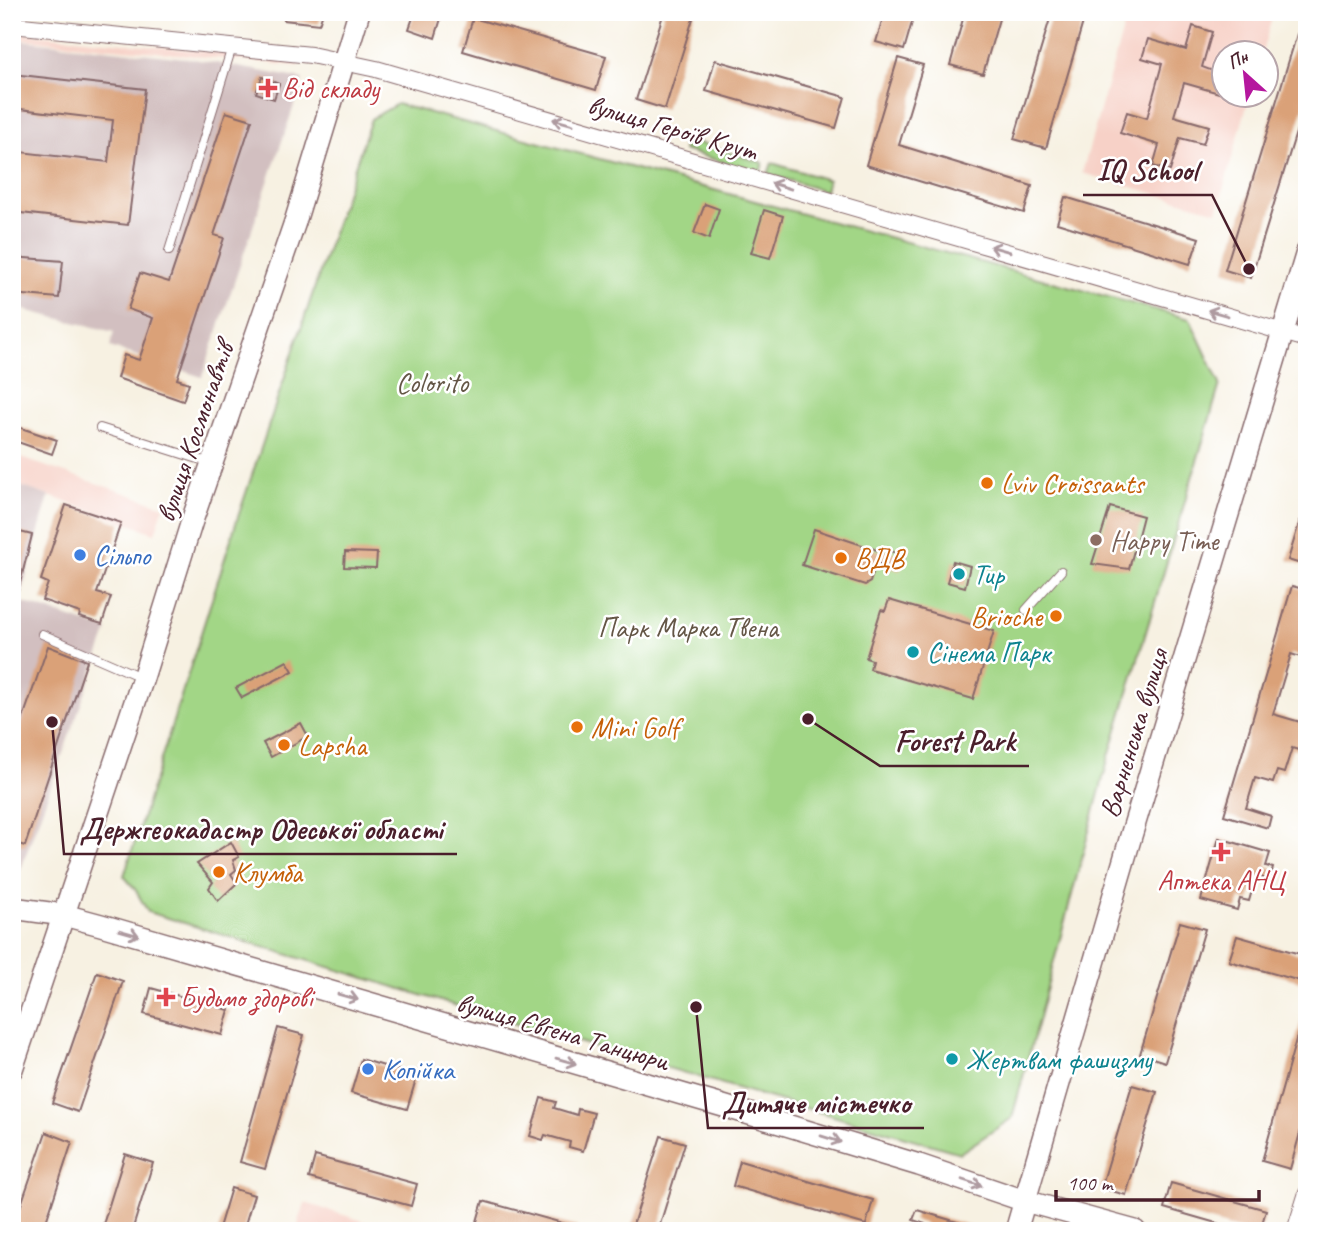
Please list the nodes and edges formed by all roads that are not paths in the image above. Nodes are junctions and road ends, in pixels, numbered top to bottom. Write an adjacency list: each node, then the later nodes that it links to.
1 (359, 12): 4 (street, вулиця Космонавтів)
2 (12, 25): 3 (street, вулиця Героїв Крут)
3 (232, 46): 4 (street, вулиця Героїв Крут); 5 (lane)
4 (343, 62): 7 (street, вулиця Героїв Крут, one-way to 4); 10 (street, вулиця Космонавтів)
5 (169, 251)
6 (1307, 252): 7 (street, Варненська вулиця)
7 (1283, 332): 8 (street, вулиця Героїв Крут); 19 (street, Варненська вулиця)
8 (1307, 339)
9 (100, 428): 10 (lane)
10 (212, 464): 14 (street, вулиця Космонавтів)
11 (1061, 571): 12 (lane)
12 (1026, 610)
13 (42, 634): 14 (lane)
14 (143, 678): 16 (street, вулиця Космонавтів)
15 (12, 908): 16 (street, вулиця Євгена Танцюри)
16 (64, 915): 17 (street, вулиця Космонавтів); 19 (street, вулиця Євгена Танцюри, one-way to 19)
17 (12, 1069)
18 (1307, 1193): 22 (street)
19 (1025, 1201): 20 (street, Варненська вулиця); 21 (street, вулиця Євгена Танцюри)
20 (1016, 1231)
21 (1135, 1231)
22 (1295, 1231)

